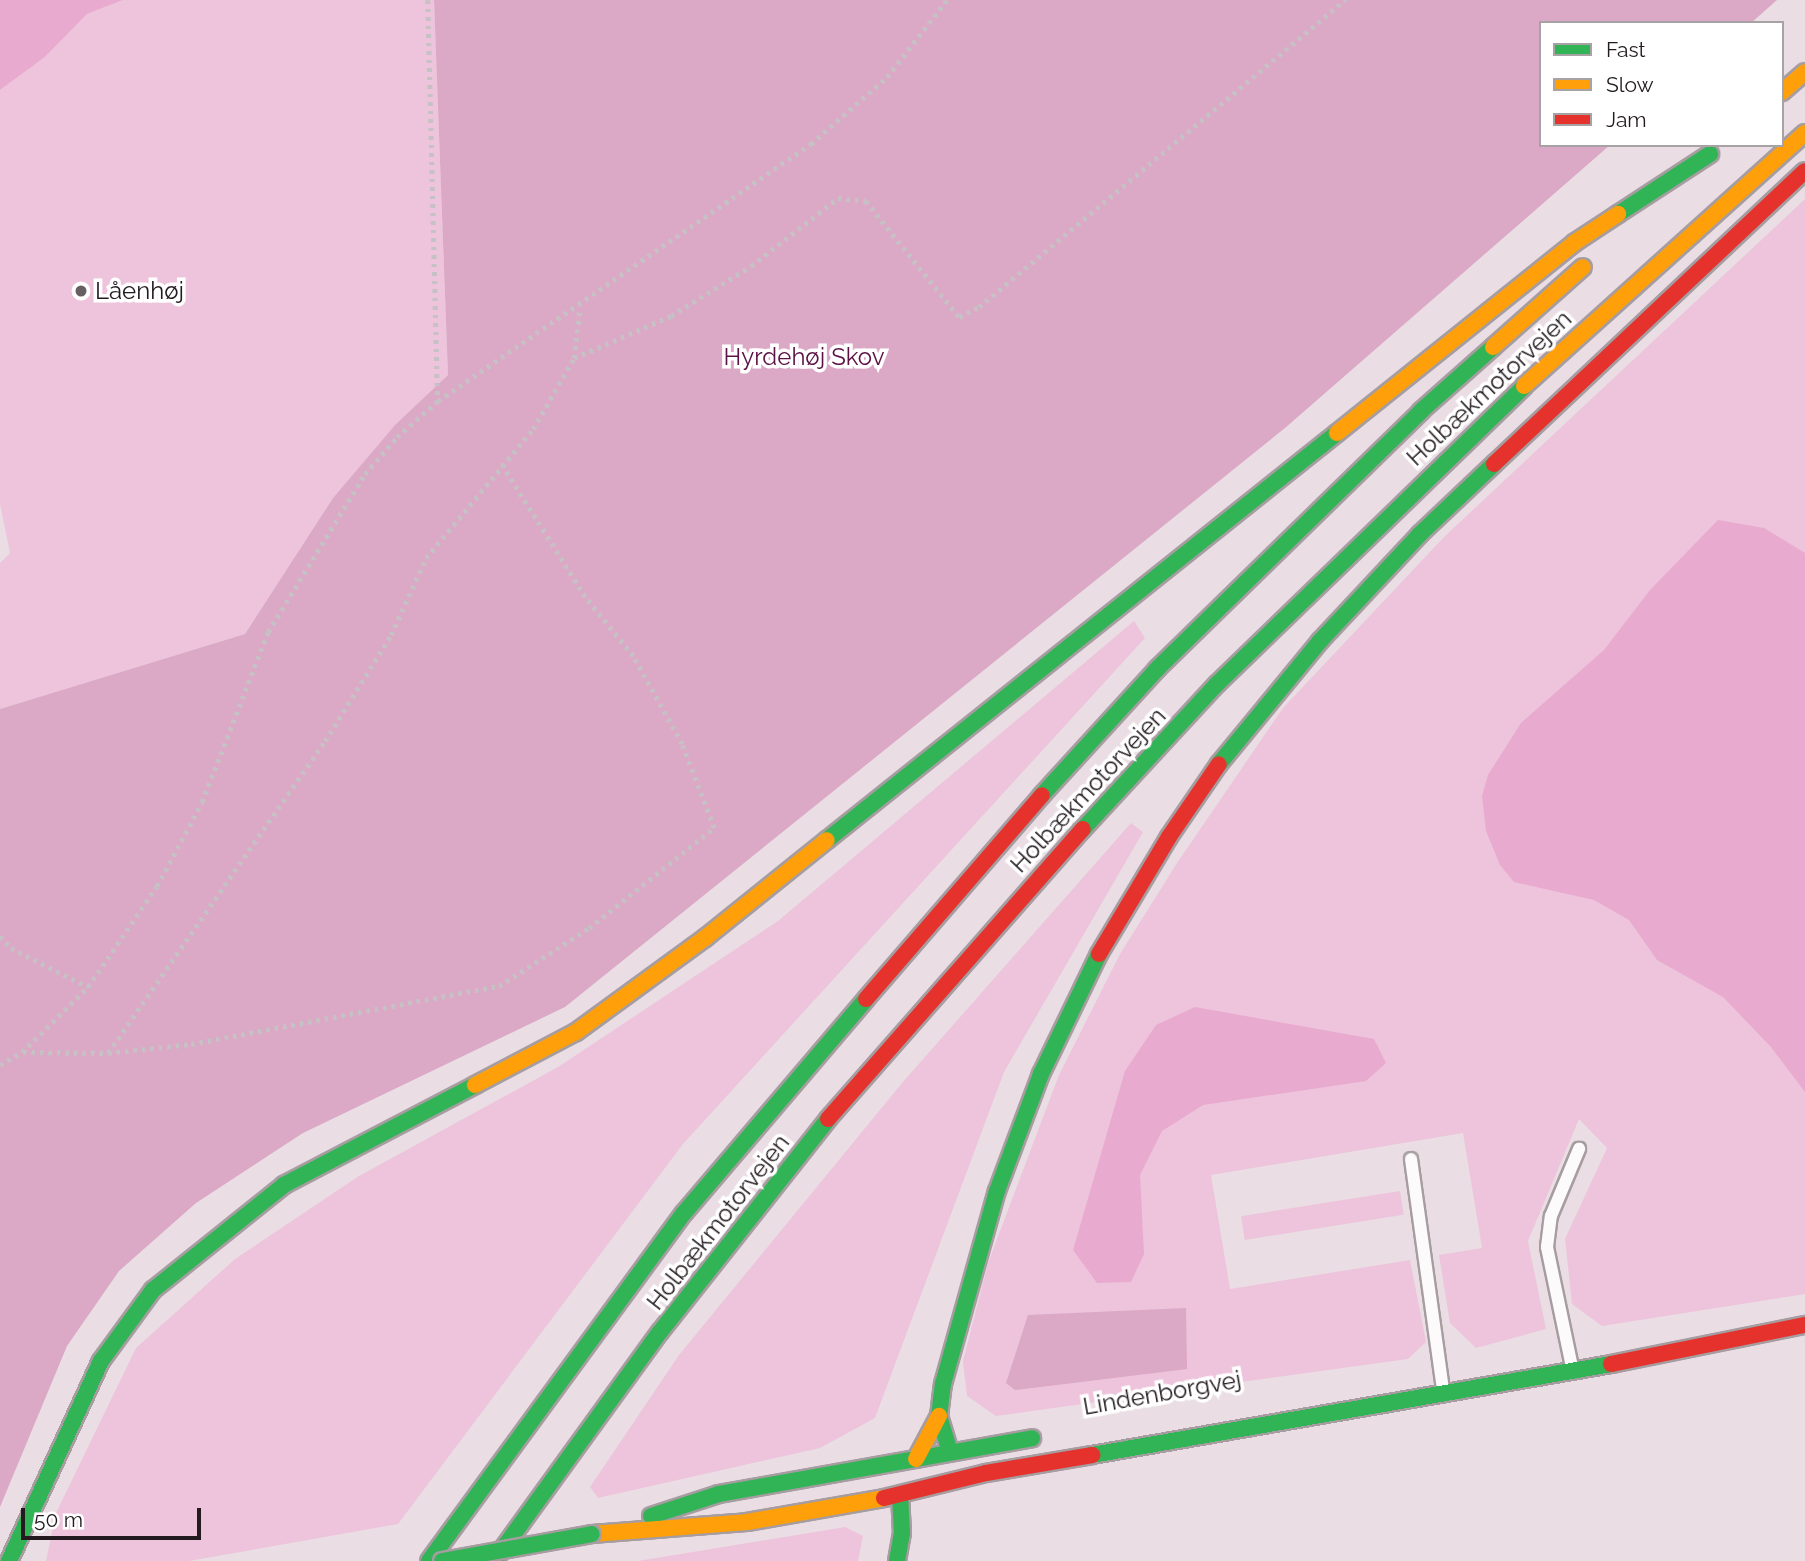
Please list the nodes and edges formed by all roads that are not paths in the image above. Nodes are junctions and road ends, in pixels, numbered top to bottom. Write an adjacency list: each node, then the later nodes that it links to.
1 (1805, 72): 2 (main road)
2 (1784, 90)
3 (1805, 133): 27 (main road, Holbækmotorvejen)
4 (1715, 150): 6 (main road); 24 (main road)
5 (1805, 171): 15 (main road)
6 (1617, 236)
7 (1597, 255): 25 (main road, Holbækmotorvejen)
8 (1579, 1149): 13 (lane)
9 (1412, 1159): 14 (lane)
10 (1805, 1325): 11 (main road, Lindenborgvej)
11 (1739, 1335): 12 (main road, Lindenborgvej); 13 (main road, Lindenborgvej)
12 (1632, 1341)
13 (1572, 1371): 14 (main road, Lindenborgvej)
14 (1444, 1393): 21 (main road, Lindenborgvej)
15 (939, 1416): 17 (main road); 18 (main road)
16 (1053, 1435): 17 (main road, Lindenborgvej)
17 (950, 1452): 18 (main road, Lindenborgvej)
18 (916, 1459): 19 (main road, Lindenborgvej); 20 (main road)
19 (878, 1466): 20 (main road); 23 (main road, Lindenborgvej)
20 (890, 1478): 21 (main road); 22 (main road)
21 (900, 1496): 22 (main road, Lindenborgvej); 28 (main road)
22 (674, 1528): 23 (main road, Lindenborgvej)
23 (596, 1534): 26 (main road, Lindenborgvej, bridge)
24 (9, 1561)
25 (429, 1561)
26 (442, 1561)
27 (494, 1561)
28 (897, 1561)

